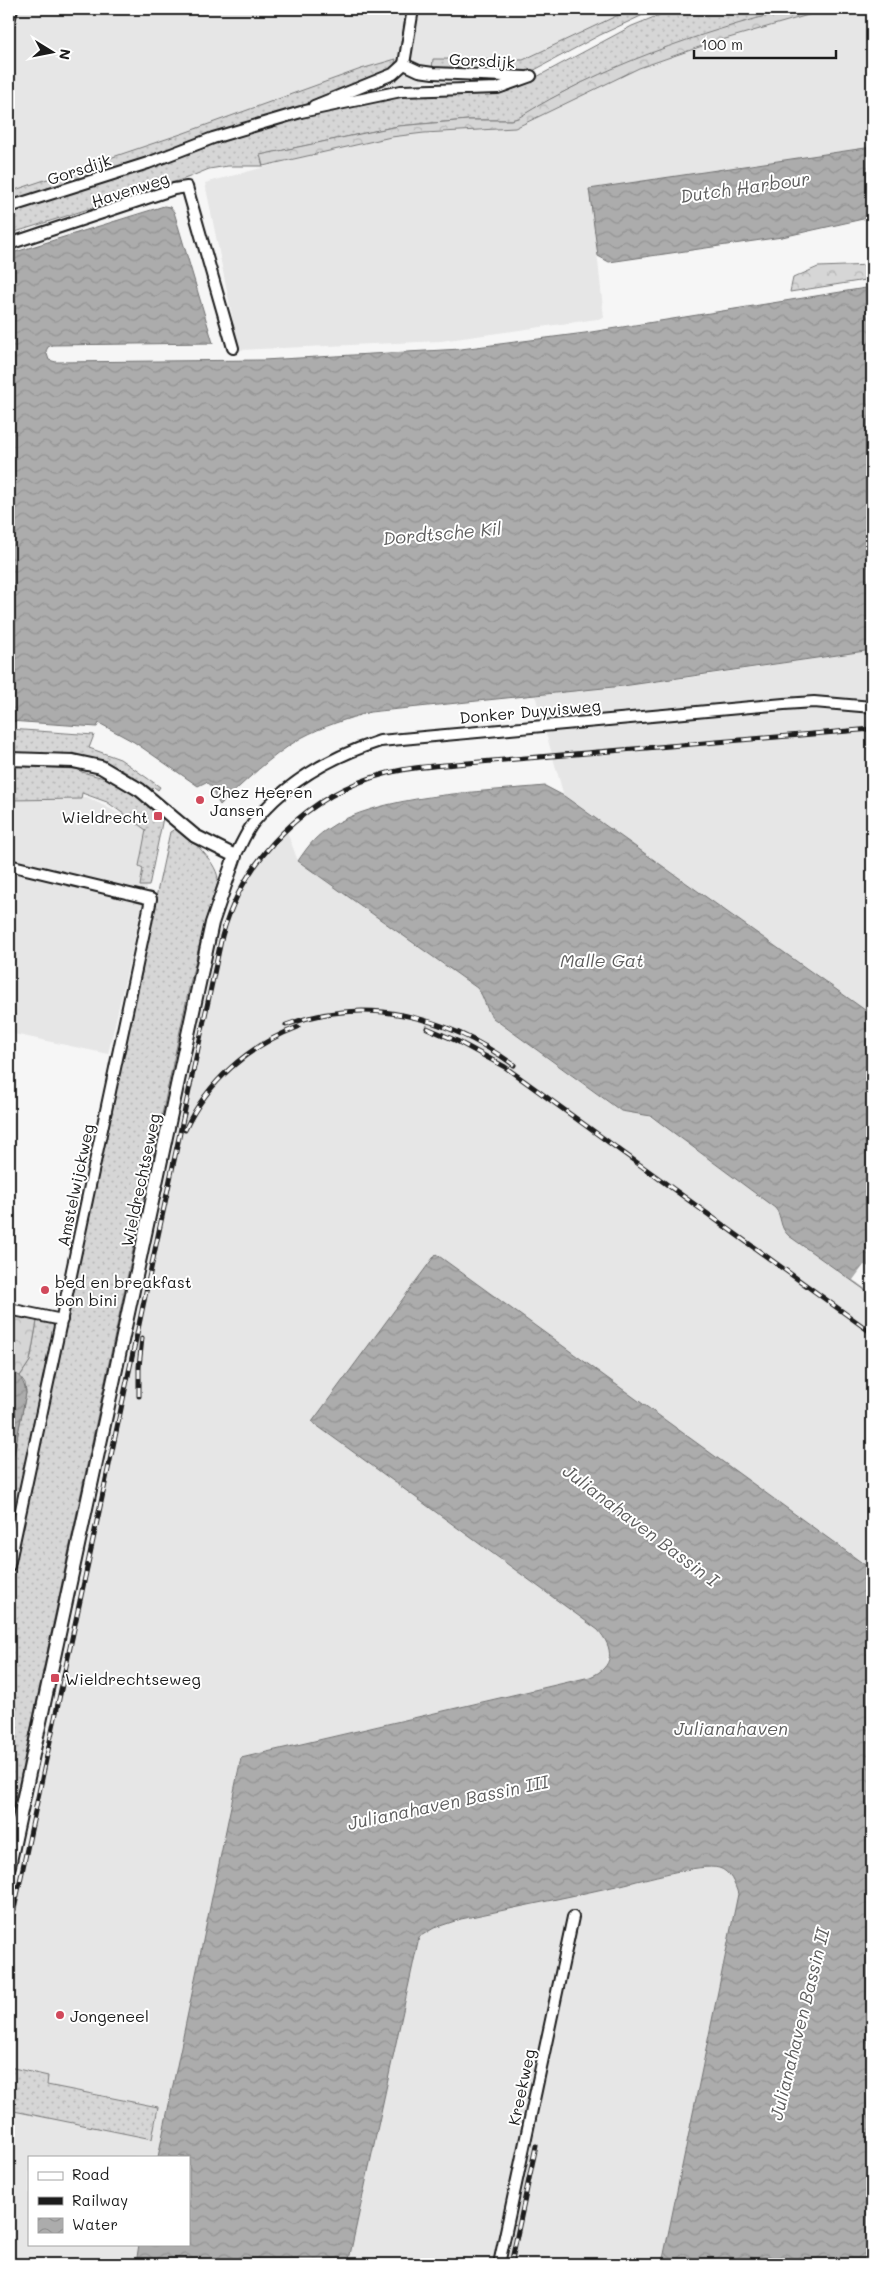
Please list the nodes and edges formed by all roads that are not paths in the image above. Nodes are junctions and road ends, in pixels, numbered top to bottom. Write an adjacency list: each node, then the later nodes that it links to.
1 (12, 9): 3 (street)
2 (413, 9): 4 (street)
3 (9, 22)
4 (404, 64): 5 (street, Gorsdijk); 5 (street, Gorsdijk)
5 (301, 112): 6 (street, Gorsdijk)
6 (9, 207)
7 (9, 244): 8 (street, Havenweg)
8 (233, 348)
9 (872, 707): 11 (street, Donker Duyvisweg)
10 (9, 759): 11 (street)
11 (236, 856): 16 (street, Wieldrechtseweg)
12 (9, 864): 14 (street, Amstelwijckweg)
13 (9, 1309): 14 (street)
14 (62, 1320): 15 (street, Amstelwijckweg)
15 (9, 1566)
16 (9, 1866)
17 (573, 1917): 18 (street, Kreekweg)
18 (499, 2264)

